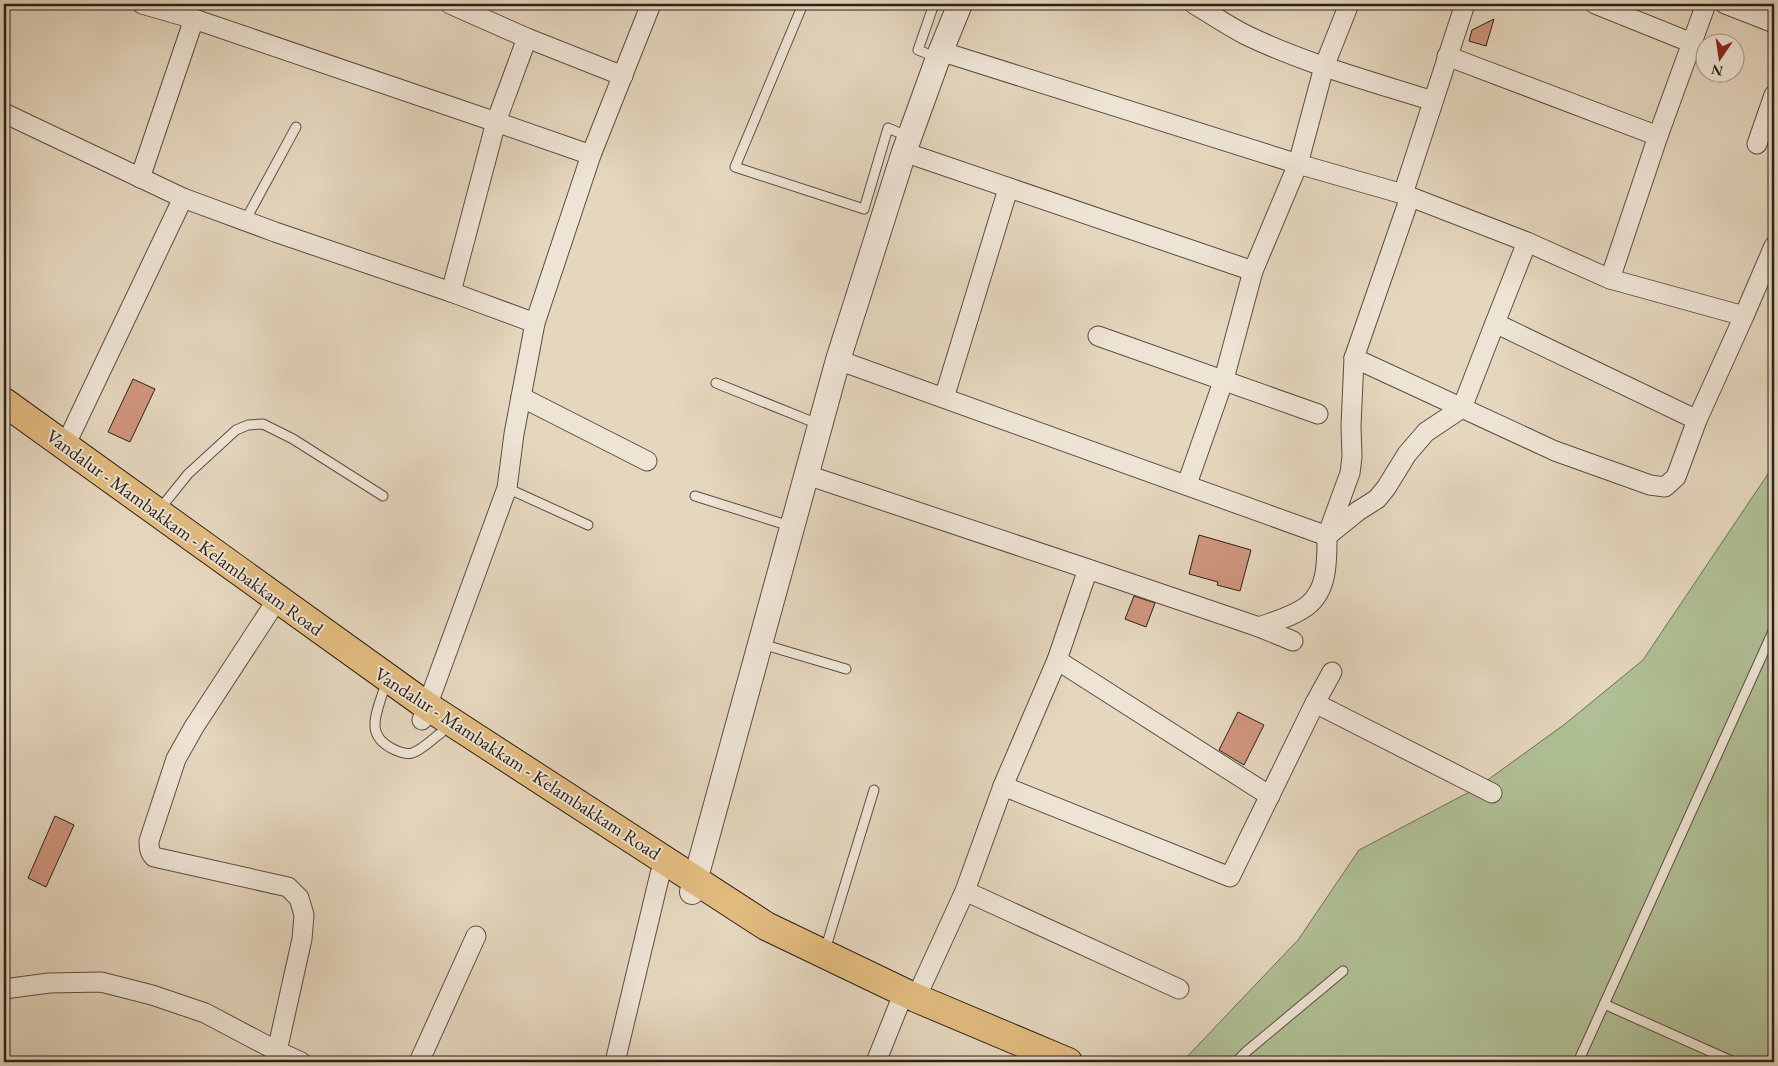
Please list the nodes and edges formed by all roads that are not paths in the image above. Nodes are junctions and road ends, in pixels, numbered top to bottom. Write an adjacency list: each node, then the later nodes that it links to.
1 (142, 4): 13 (street)
2 (450, 4): 15 (street)
3 (651, 4): 20 (street)
4 (803, 4): 28 (lane)
5 (934, 4): 17 (lane)
6 (960, 4): 17 (street)
7 (1194, 4): 19 (street)
8 (1349, 4): 19 (street)
9 (1464, 4): 18 (street)
10 (1595, 4): 16 (street)
11 (1706, 4): 16 (street)
12 (1725, 4): 14 (street)
13 (194, 19): 24 (street); 31 (street)
14 (1774, 24)
15 (527, 38): 20 (street); 24 (street)
16 (1692, 43): 26 (street)
17 (939, 54): 28 (street); 30 (street)
18 (1447, 56): 22 (street); 26 (street)
19 (1324, 67): 22 (street); 30 (street)
20 (622, 76): 29 (street)
21 (1774, 95): 27 (street)
22 (1433, 101): 33 (street)
23 (4, 113): 31 (street)
24 (496, 122): 29 (street); 40 (street)
25 (296, 127): 35 (lane)
26 (1658, 136): 39 (street)
27 (1757, 144)
28 (906, 145): 32 (street); 46 (street)
29 (591, 155): 42 (street)
30 (1298, 164): 33 (street); 38 (street)
31 (140, 178): 34 (street)
32 (1008, 188): 38 (street); 50 (street)
33 (1406, 196): 36 (street); 45 (street)
34 (183, 198): 35 (street); 57 (street)
35 (245, 221): 40 (street)
36 (1527, 242): 39 (street); 43 (street)
37 (1774, 246): 41 (street)
38 (1253, 271): 47 (street)
39 (1610, 278): 41 (street)
40 (451, 292): 42 (street)
41 (1744, 316): 55 (street)
42 (535, 322): 49 (street)
43 (1495, 323): 52 (street); 55 (street)
44 (1098, 336): 47 (street)
45 (1354, 358): 52 (street); 67 (street)
46 (838, 360): 50 (street); 56 (street)
47 (1224, 379): 53 (street); 60 (street)
48 (716, 383): 56 (lane)
49 (521, 397): 58 (street); 61 (street)
50 (944, 398): 60 (street)
51 (4, 402): 57 (main road, Vandalur - Mambakkam - Kelambakkam Road)
52 (1462, 408): 55 (street); 67 (street)
53 (1318, 414)
54 (4, 418): 69 (main road, Vandalur - Mambakkam - Kelambakkam Road)
55 (1697, 420)
56 (821, 425): 59 (street)
57 (65, 446): 64 (main road, Vandalur - Mambakkam - Kelambakkam Road)
58 (647, 461)
59 (807, 475): 66 (street); 68 (street)
60 (1187, 484): 67 (street)
61 (507, 488): 65 (lane); 79 (street)
62 (382, 496): 64 (lane)
63 (695, 496): 66 (lane)
64 (157, 512): 79 (main road, Vandalur - Mambakkam - Kelambakkam Road)
65 (588, 525)
66 (793, 527): 73 (street)
67 (1327, 536): 70 (street)
68 (1088, 569): 70 (street); 74 (street)
69 (272, 609): 77 (main road, Vandalur - Mambakkam - Kelambakkam Road); 94 (street)
70 (1260, 627): 72 (street)
71 (1774, 629): 93 (lane)
72 (1293, 641)
73 (761, 644): 75 (lane); 85 (street)
74 (1057, 660): 80 (street); 83 (street)
75 (846, 669)
76 (1332, 672): 78 (street)
77 (383, 692): 79 (main road, Vandalur - Mambakkam - Kelambakkam Road); 79 (lane)
78 (1315, 703): 82 (street); 83 (street)
79 (430, 720): 84 (main road, Vandalur - Mambakkam - Kelambakkam Road)
80 (1003, 786): 83 (street); 86 (street)
81 (874, 790): 88 (lane)
82 (1492, 793)
83 (1270, 796)
84 (663, 867): 85 (main road, Vandalur - Mambakkam - Kelambakkam Road); 97 (street)
85 (694, 886): 88 (main road, Vandalur - Mambakkam - Kelambakkam Road); 92 (main road, Vandalur - Mambakkam - Kelambakkam Road)
86 (965, 891): 91 (street); 92 (street)
87 (476, 936): 96 (street)
88 (824, 954): 92 (main road, Vandalur - Mambakkam - Kelambakkam Road)
89 (1343, 970): 101 (lane)
90 (4, 989): 94 (street)
91 (1178, 989)
92 (908, 1000): 98 (street); 99 (main road, Vandalur - Mambakkam - Kelambakkam Road); 100 (main road, Vandalur - Mambakkam - Kelambakkam Road)
93 (1604, 1004): 102 (lane); 103 (lane)
94 (277, 1051): 95 (street)
95 (301, 1062)
96 (419, 1062)
97 (616, 1062)
98 (876, 1062)
99 (1034, 1062)
100 (1068, 1062)
101 (1236, 1062)
102 (1578, 1062)
103 (1734, 1062)

